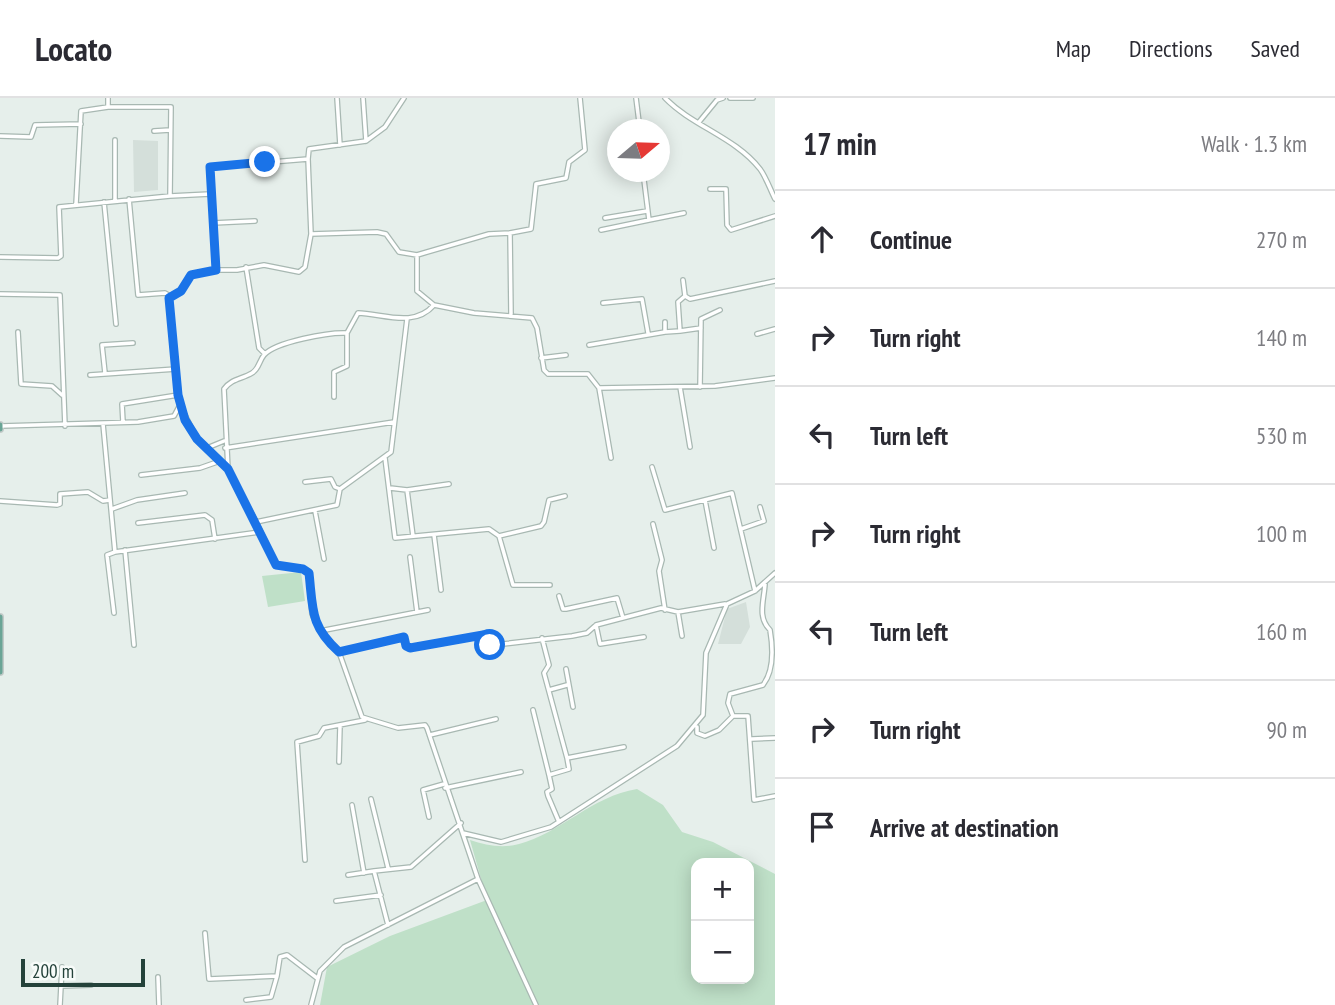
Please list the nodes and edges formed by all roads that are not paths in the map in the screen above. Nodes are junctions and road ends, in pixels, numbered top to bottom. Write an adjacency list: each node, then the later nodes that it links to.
1 (108, 98): 11 (street)
2 (337, 98): 20 (street)
3 (363, 98): 19 (street)
4 (404, 98): 19 (street)
5 (580, 98): 39 (street)
6 (636, 98): 12 (street)
7 (665, 98): 13 (street)
8 (723, 98): 13 (street)
9 (730, 98): 10 (street)
10 (753, 98)
11 (108, 107): 14 (street); 16 (street)
12 (639, 119)
13 (699, 122): 27 (street)
14 (81, 124): 17 (street); 30 (street)
15 (154, 131): 16 (street)
16 (170, 131): 25 (street)
17 (0, 136)
18 (115, 140): 28 (street)
19 (366, 141): 20 (street)
20 (340, 145): 21 (street)
21 (308, 159): 24 (street); 40 (street)
22 (644, 182): 31 (street)
23 (710, 189): 33 (street)
24 (210, 194): 25 (street); 37 (street)
25 (170, 196): 26 (street)
26 (129, 199): 28 (street); 48 (street)
27 (775, 199)
28 (115, 201): 29 (street)
29 (104, 202): 30 (street); 56 (street)
30 (76, 204): 42 (street)
31 (647, 211): 34 (street); 35 (street)
32 (684, 213): 35 (street)
33 (775, 216)
34 (605, 218)
35 (649, 220): 38 (street)
36 (255, 221): 37 (street)
37 (213, 223): 44 (street)
38 (601, 230)
39 (510, 233): 41 (street); 53 (street)
40 (311, 234): 41 (street); 43 (street)
41 (418, 255): 51 (street)
42 (0, 257)
43 (246, 267): 44 (street); 67 (street)
44 (216, 270): 48 (street)
45 (683, 280): 49 (street)
46 (775, 281): 49 (street)
47 (0, 294): 77 (street)
48 (170, 296): 70 (street)
49 (685, 296): 59 (street)
50 (603, 303): 63 (street)
51 (434, 305): 53 (street); 54 (street)
52 (720, 310): 57 (street)
53 (511, 314): 69 (street)
54 (407, 320): 62 (street); 83 (street)
55 (665, 322): 61 (street)
56 (116, 324)
57 (701, 328): 59 (street); 75 (street)
58 (775, 329): 64 (street)
59 (680, 331): 61 (street)
60 (18, 332): 77 (street)
61 (665, 332): 63 (street)
62 (347, 333): 67 (street); 79 (street)
63 (648, 333): 66 (street)
64 (757, 334)
65 (133, 343): 71 (street)
66 (589, 345)
67 (265, 354): 88 (street)
68 (566, 355): 69 (street)
69 (541, 358): 76 (street)
70 (176, 369): 71 (street); 78 (street)
71 (105, 373): 72 (street)
72 (90, 375)
73 (775, 379): 75 (street)
74 (680, 387): 75 (street); 76 (street); 89 (street)
75 (700, 387)
76 (599, 388): 93 (street)
77 (62, 395): 86 (street)
78 (178, 395): 80 (street); 84 (street)
79 (334, 397)
80 (180, 405): 81 (street); 82 (street)
81 (174, 416): 82 (street); 84 (street)
82 (185, 420): 91 (street)
83 (394, 422): 90 (street); 92 (street)
84 (123, 423): 85 (street)
85 (103, 424): 86 (street); 105 (street)
86 (65, 426): 87 (street)
87 (0, 427)
88 (225, 441): 90 (street); 91 (street)
89 (690, 447)
90 (225, 448): 96 (street)
91 (207, 449): 94 (street)
92 (385, 458): 100 (street); 101 (street)
93 (611, 458)
94 (219, 461): 96 (street); 97 (street)
95 (652, 467): 106 (street)
96 (228, 469): 111 (street)
97 (141, 475)
98 (305, 482): 101 (street)
99 (449, 484): 102 (street)
100 (390, 488): 102 (street); 117 (street)
101 (340, 489): 110 (street)
102 (407, 490): 117 (street)
103 (185, 493): 109 (street)
104 (565, 496): 118 (street)
105 (110, 500): 107 (street); 109 (street)
106 (705, 500): 114 (street); 120 (street)
107 (0, 501)
108 (760, 508): 114 (street)
109 (111, 509): 122 (street)
110 (315, 511): 111 (street); 124 (street)
111 (256, 522): 115 (street)
112 (138, 523): 119 (street)
113 (653, 524): 133 (street)
114 (741, 529): 129 (street)
115 (260, 532): 119 (street); 140 (street)
116 (434, 535): 117 (street); 118 (street); 128 (street)
117 (414, 536)
118 (499, 536): 127 (street)
119 (215, 539): 121 (street)
120 (714, 548)
121 (125, 550): 122 (street); 144 (street)
122 (115, 552): 134 (street)
123 (410, 557): 135 (street)
124 (324, 559)
125 (775, 573): 126 (street)
126 (765, 584): 129 (street); 152 (street)
127 (550, 585)
128 (441, 590)
129 (755, 592): 131 (street)
130 (559, 596): 138 (street)
131 (727, 604): 136 (street); 155 (street)
132 (428, 610): 135 (street)
133 (666, 610): 136 (street); 138 (street)
134 (114, 612)
135 (417, 612): 140 (street)
136 (678, 612): 141 (street)
137 (0, 617): 147 (main road)
138 (622, 618): 139 (street)
139 (596, 625): 142 (street); 143 (street)
140 (320, 631): 145 (street)
141 (682, 636)
142 (645, 637)
143 (542, 638): 145 (street); 149 (street)
144 (134, 645)
145 (339, 652): 154 (street)
146 (566, 669): 148 (street)
147 (0, 672)
148 (567, 685): 149 (street); 150 (street)
149 (549, 690): 161 (street)
150 (573, 707)
151 (533, 710): 164 (street)
152 (733, 716): 155 (street); 159 (street)
153 (496, 719): 157 (street)
154 (365, 720): 156 (street); 157 (street)
155 (697, 725): 170 (street)
156 (340, 726): 162 (street); 173 (street)
157 (430, 736): 165 (street)
158 (775, 738): 159 (street)
159 (752, 739): 166 (street)
160 (624, 747): 161 (street)
161 (567, 758): 164 (street)
162 (339, 762)
163 (521, 772): 165 (street)
164 (549, 775): 170 (street)
165 (445, 786): 169 (street); 171 (street)
166 (775, 796)
167 (371, 799): 174 (street)
168 (352, 805): 176 (street)
169 (429, 817)
170 (559, 822): 172 (street)
171 (461, 823): 172 (street); 174 (street)
172 (463, 834): 178 (street)
173 (305, 860)
174 (388, 869): 175 (street)
175 (374, 871): 176 (street); 179 (street)
176 (364, 873): 177 (street)
177 (348, 875)
178 (478, 879): 181 (street); 193 (street)
179 (381, 895): 180 (street); 181 (street)
180 (336, 901)
181 (388, 925): 186 (street)
182 (205, 933): 184 (street)
183 (62, 967): 188 (street)
184 (277, 976): 186 (street); 189 (street)
185 (158, 977): 191 (street)
186 (317, 978): 192 (street)
187 (91, 985): 188 (street)
188 (62, 986): 190 (street)
189 (246, 1000)
190 (60, 1005)
191 (159, 1005)
192 (311, 1005)
193 (536, 1005)

